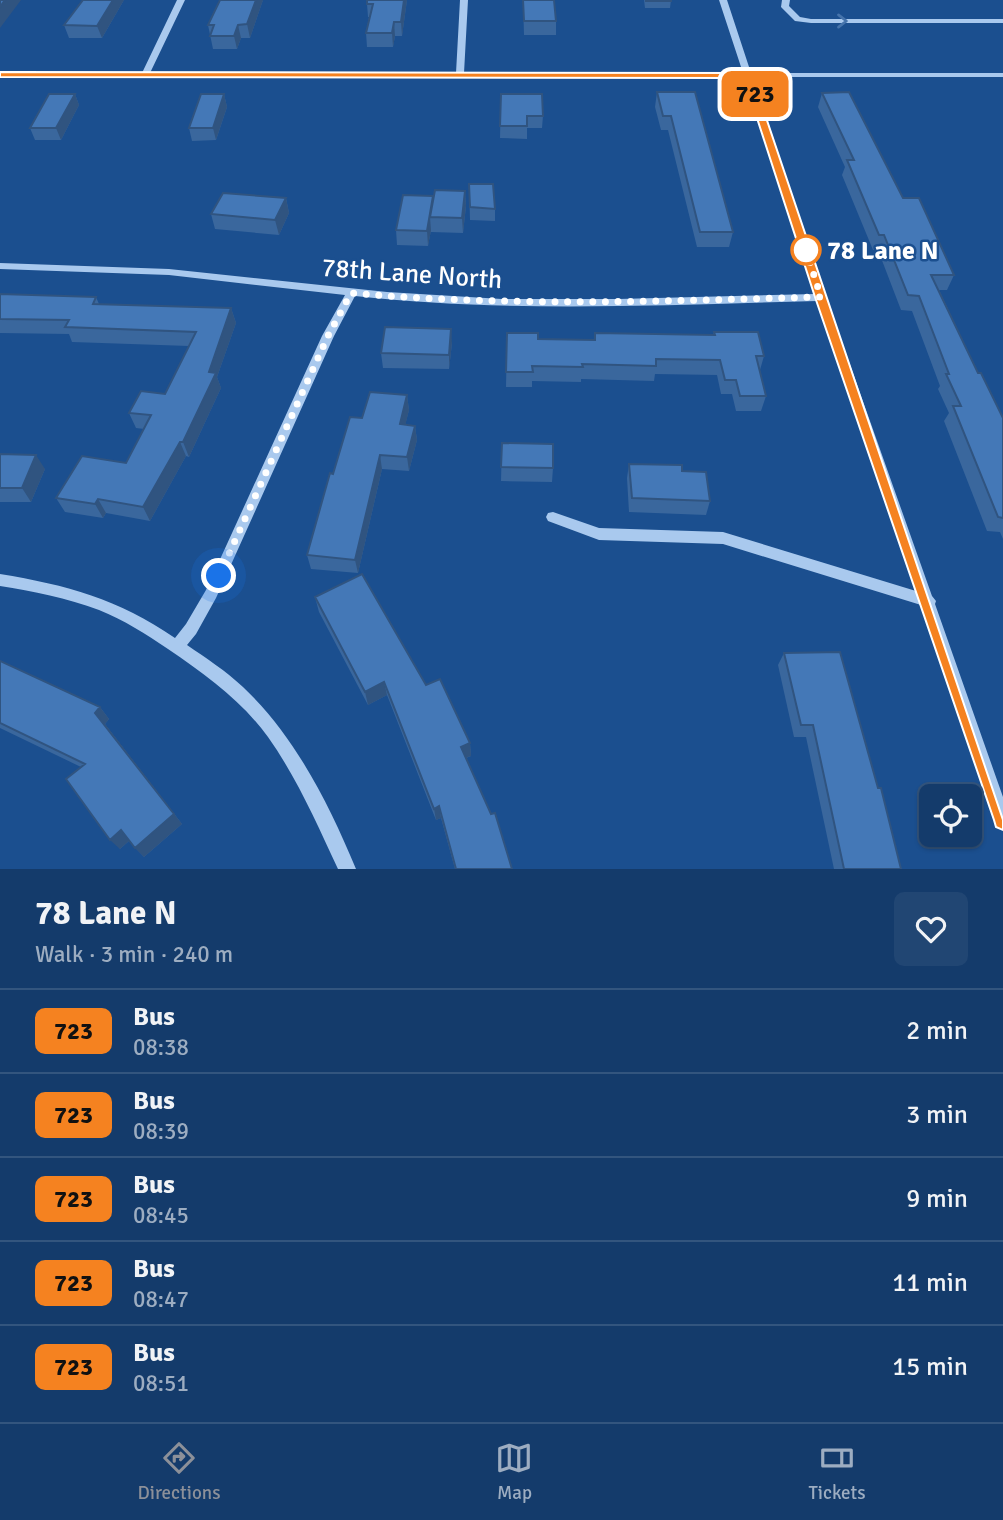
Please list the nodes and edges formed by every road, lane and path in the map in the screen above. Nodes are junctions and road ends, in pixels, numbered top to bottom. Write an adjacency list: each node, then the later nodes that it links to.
1 (181, 0): 7 (street)
2 (464, 0): 8 (street)
3 (723, 0): 9 (street)
4 (786, 0): 5 (street, one-way to 5)
5 (1003, 21)
6 (0, 75): 7 (street)
7 (145, 75): 8 (street)
8 (460, 75): 9 (street)
9 (748, 75): 10 (street); 13 (street)
10 (1003, 75)
11 (0, 266): 12 (street, 78th Lane North)
12 (351, 293): 13 (street, 78th Lane North); 17 (street)
13 (821, 297): 16 (street)
14 (552, 517): 16 (street)
15 (0, 580): 17 (street)
16 (929, 601): 18 (street)
17 (177, 647): 19 (street)
18 (1003, 820)
19 (347, 869)

